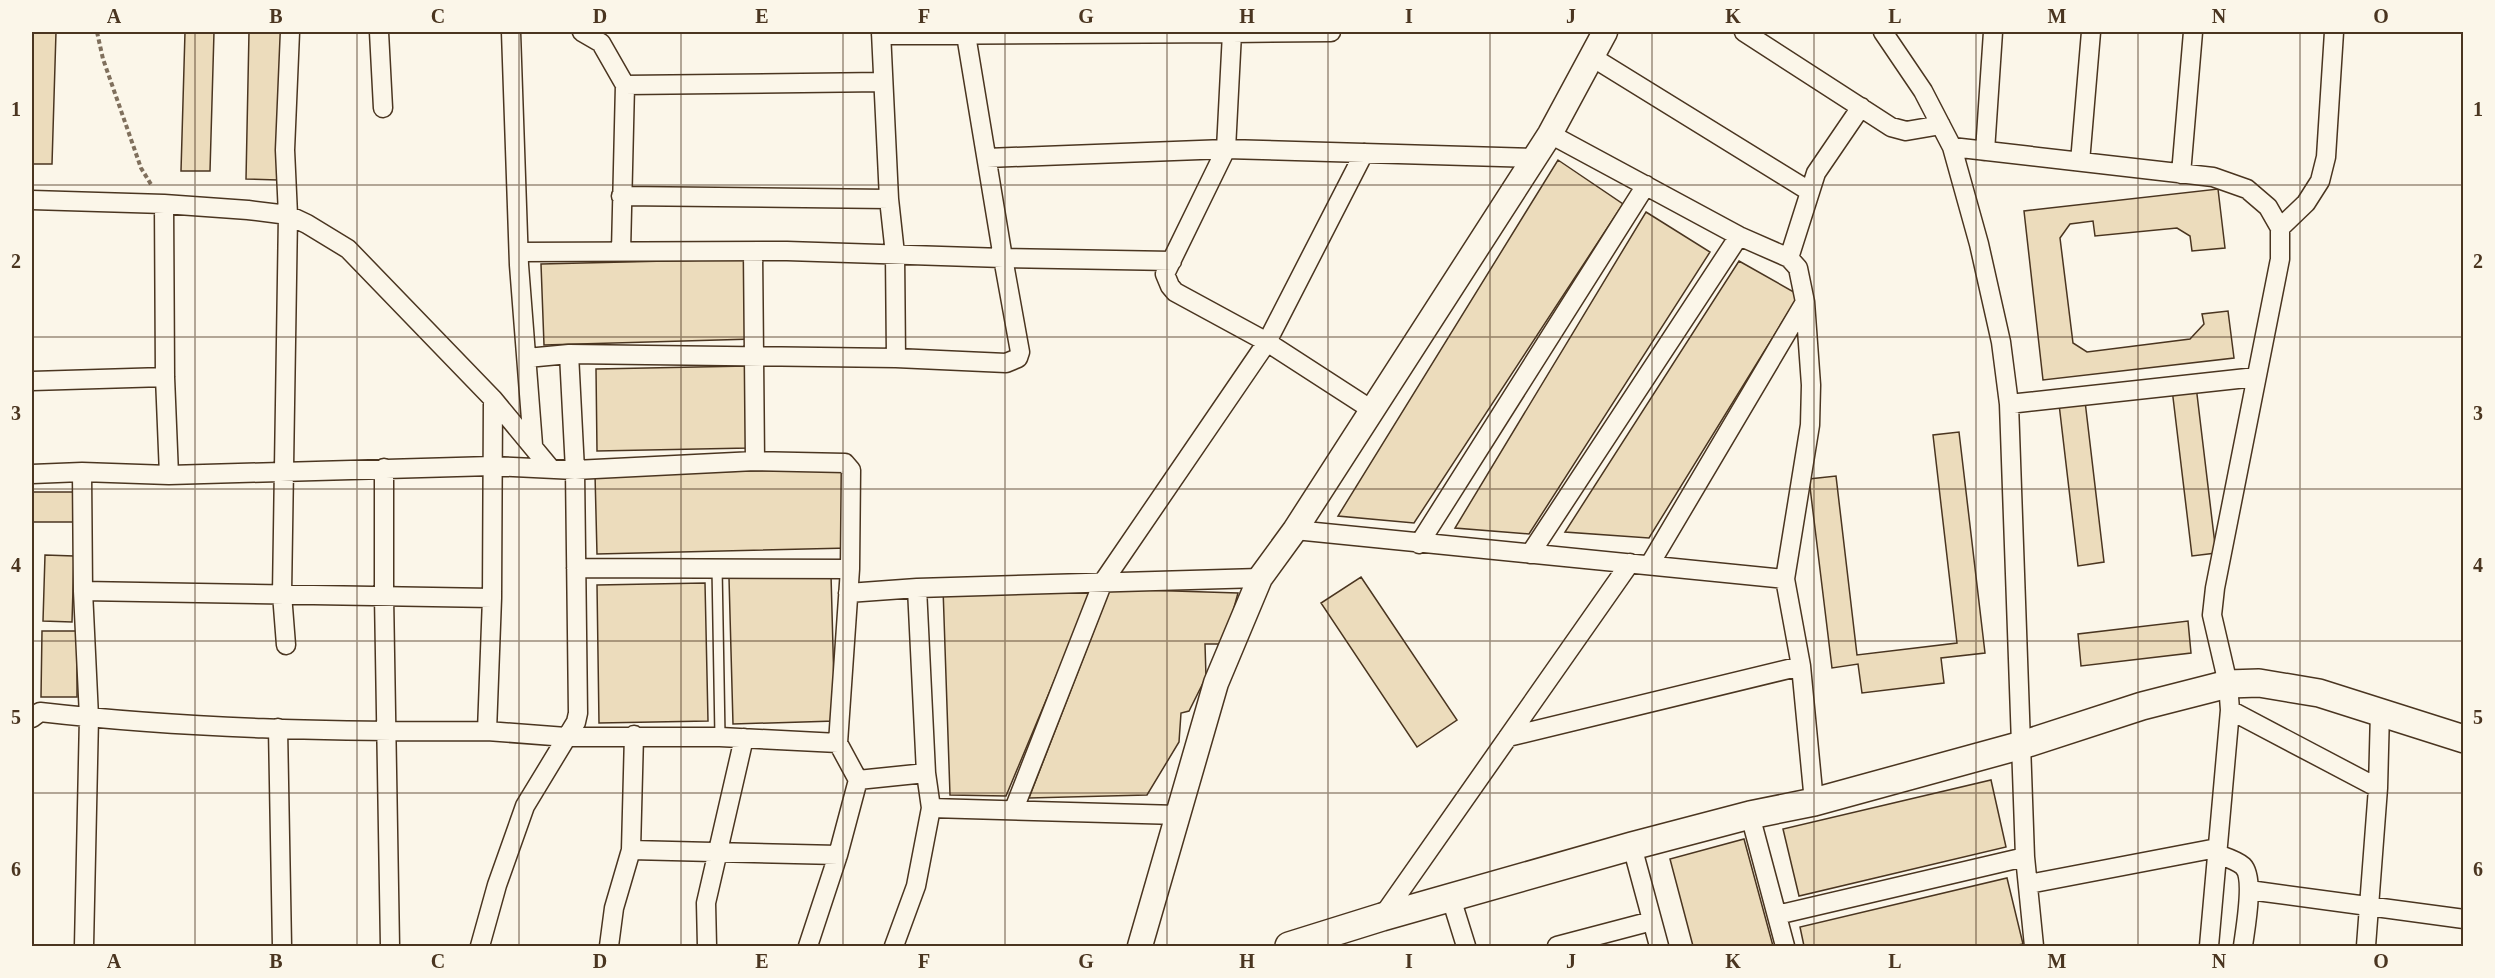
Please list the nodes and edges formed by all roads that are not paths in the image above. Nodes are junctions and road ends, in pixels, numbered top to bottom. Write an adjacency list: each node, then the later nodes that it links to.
1 (290, 32): 37 (street)
2 (379, 32): 20 (street)
3 (511, 32): 41 (street)
4 (585, 32): 18 (street)
5 (1232, 32): 6 (street); 15 (street); 24 (street)
6 (1331, 32)
7 (1605, 32): 16 (street)
8 (1744, 32): 19 (street)
9 (1993, 32): 25 (street)
10 (2091, 32): 29 (street)
11 (2193, 32): 30 (street)
12 (2334, 32): 38 (street)
13 (1886, 33): 21 (street)
14 (881, 34): 15 (street); 17 (street)
15 (966, 35): 27 (street)
16 (1592, 57): 22 (street); 32 (street)
17 (882, 82): 18 (street); 34 (street)
18 (625, 85): 33 (street)
19 (1861, 107): 21 (street); 32 (street)
20 (383, 108)
21 (1941, 125): 23 (street)
22 (1550, 134): 28 (street); 31 (street)
23 (1952, 147): 25 (street); 57 (street)
24 (1226, 149): 26 (street); 27 (street); 46 (street)
25 (1985, 151): 29 (street)
26 (1364, 153): 28 (street); 48 (street)
27 (987, 158): 44 (street)
28 (1534, 158): 58 (street)
29 (2080, 162): 30 (street)
30 (2181, 174): 38 (street)
31 (1646, 185): 39 (street); 70 (street)
32 (1809, 191): 45 (street)
33 (621, 196): 34 (street); 40 (street)
34 (889, 199): 43 (street)
35 (32, 200): 36 (street)
36 (164, 204): 37 (street); 53 (street)
37 (288, 215): 56 (street); 65 (street)
38 (2280, 228): 54 (street)
39 (1739, 236): 45 (street); 71 (street)
40 (621, 251): 41 (street); 42 (street)
41 (520, 252): 51 (street)
42 (753, 252): 43 (street); 50 (street)
43 (896, 254): 44 (street); 52 (street)
44 (1004, 258): 46 (street); 52 (street)
45 (1789, 258): 47 (street)
46 (1172, 261): 48 (street)
47 (1806, 302): 73 (street); 78 (street)
48 (1267, 342): 58 (street); 79 (street)
49 (569, 354): 50 (street); 51 (street); 64 (street)
50 (754, 357): 52 (street); 60 (street)
51 (527, 358): 59 (street)
52 (896, 358)
53 (165, 377): 55 (street); 68 (street)
54 (2256, 377): 57 (street); 88 (street)
55 (32, 381)
56 (493, 399): 59 (street); 61 (street)
57 (2009, 404): 102 (street)
58 (1372, 410): 69 (street)
59 (533, 445): 63 (street)
60 (755, 461): 64 (street); 76 (street)
61 (492, 466): 62 (street); 63 (street); 85 (street)
62 (384, 468): 65 (street); 84 (street)
63 (551, 469): 64 (street)
64 (575, 470): 75 (street)
65 (284, 471): 68 (street); 83 (street)
66 (82, 472): 67 (street); 68 (street); 81 (street)
67 (32, 474)
68 (169, 475)
69 (1295, 530): 70 (street); 77 (street)
70 (1419, 544): 71 (street)
71 (1530, 554): 72 (street)
72 (1630, 563): 73 (street); 98 (street)
73 (1650, 564): 78 (street)
74 (717, 567): 75 (street); 76 (street); 97 (lane)
75 (576, 568): 96 (street)
76 (850, 568): 82 (street)
77 (1260, 578): 79 (street); 109 (street)
78 (1785, 579): 87 (street)
79 (1103, 582): 80 (street); 108 (street)
80 (917, 588): 82 (street); 103 (street)
81 (83, 591): 83 (street); 90 (street)
82 (848, 593): 101 (street)
83 (282, 594): 84 (street); 86 (street)
84 (384, 596): 85 (street); 94 (street)
85 (492, 598): 93 (street)
86 (286, 645)
87 (1801, 666): 98 (street); 106 (street)
88 (2229, 697): 89 (main road); 102 (main road); 105 (street); 113 (street)
89 (2380, 712): 100 (main road); 105 (street)
90 (88, 717): 91 (street); 92 (street); 125 (street)
91 (32, 718)
92 (278, 728): 94 (street); 126 (street)
93 (487, 731): 94 (street); 96 (street)
94 (387, 732): 127 (street)
95 (634, 735): 96 (street); 97 (street); 112 (street)
96 (566, 737): 128 (street)
97 (720, 737): 99 (street)
98 (1508, 737): 122 (street)
99 (744, 738): 101 (street); 114 (street)
100 (2463, 739)
101 (838, 743): 104 (street)
102 (2022, 744): 106 (main road); 116 (street)
103 (926, 773): 104 (street); 107 (street)
104 (858, 780): 115 (street)
105 (2378, 788): 120 (street)
106 (1814, 802): 110 (main road)
107 (931, 808): 108 (street); 132 (street)
108 (1014, 808): 109 (street)
109 (1178, 815): 133 (street)
110 (1750, 815): 111 (main road); 121 (street)
111 (1632, 846): 119 (main road); 124 (street)
112 (631, 850): 114 (street); 129 (street)
113 (2217, 851): 117 (street); 118 (street); 140 (street)
114 (717, 852): 115 (street); 130 (street)
115 (838, 855): 131 (street)
116 (2025, 857): 117 (street); 121 (street)
117 (2029, 884): 139 (street)
118 (2249, 890): 120 (street); 141 (street)
119 (1451, 898): 122 (main road); 135 (street)
120 (2369, 907): 123 (street); 142 (street)
121 (1777, 915): 138 (street)
122 (1382, 917): 134 (main road)
123 (2463, 919)
124 (1652, 921): 136 (street); 137 (street)
125 (84, 946)
126 (282, 946)
127 (390, 946)
128 (480, 946)
129 (609, 946)
130 (707, 946)
131 (808, 946)
132 (894, 946)
133 (1140, 946)
134 (1289, 946)
135 (1466, 946)
136 (1557, 946)
137 (1659, 946)
138 (1785, 946)
139 (2034, 946)
140 (2209, 946)
141 (2243, 946)
142 (2366, 946)

